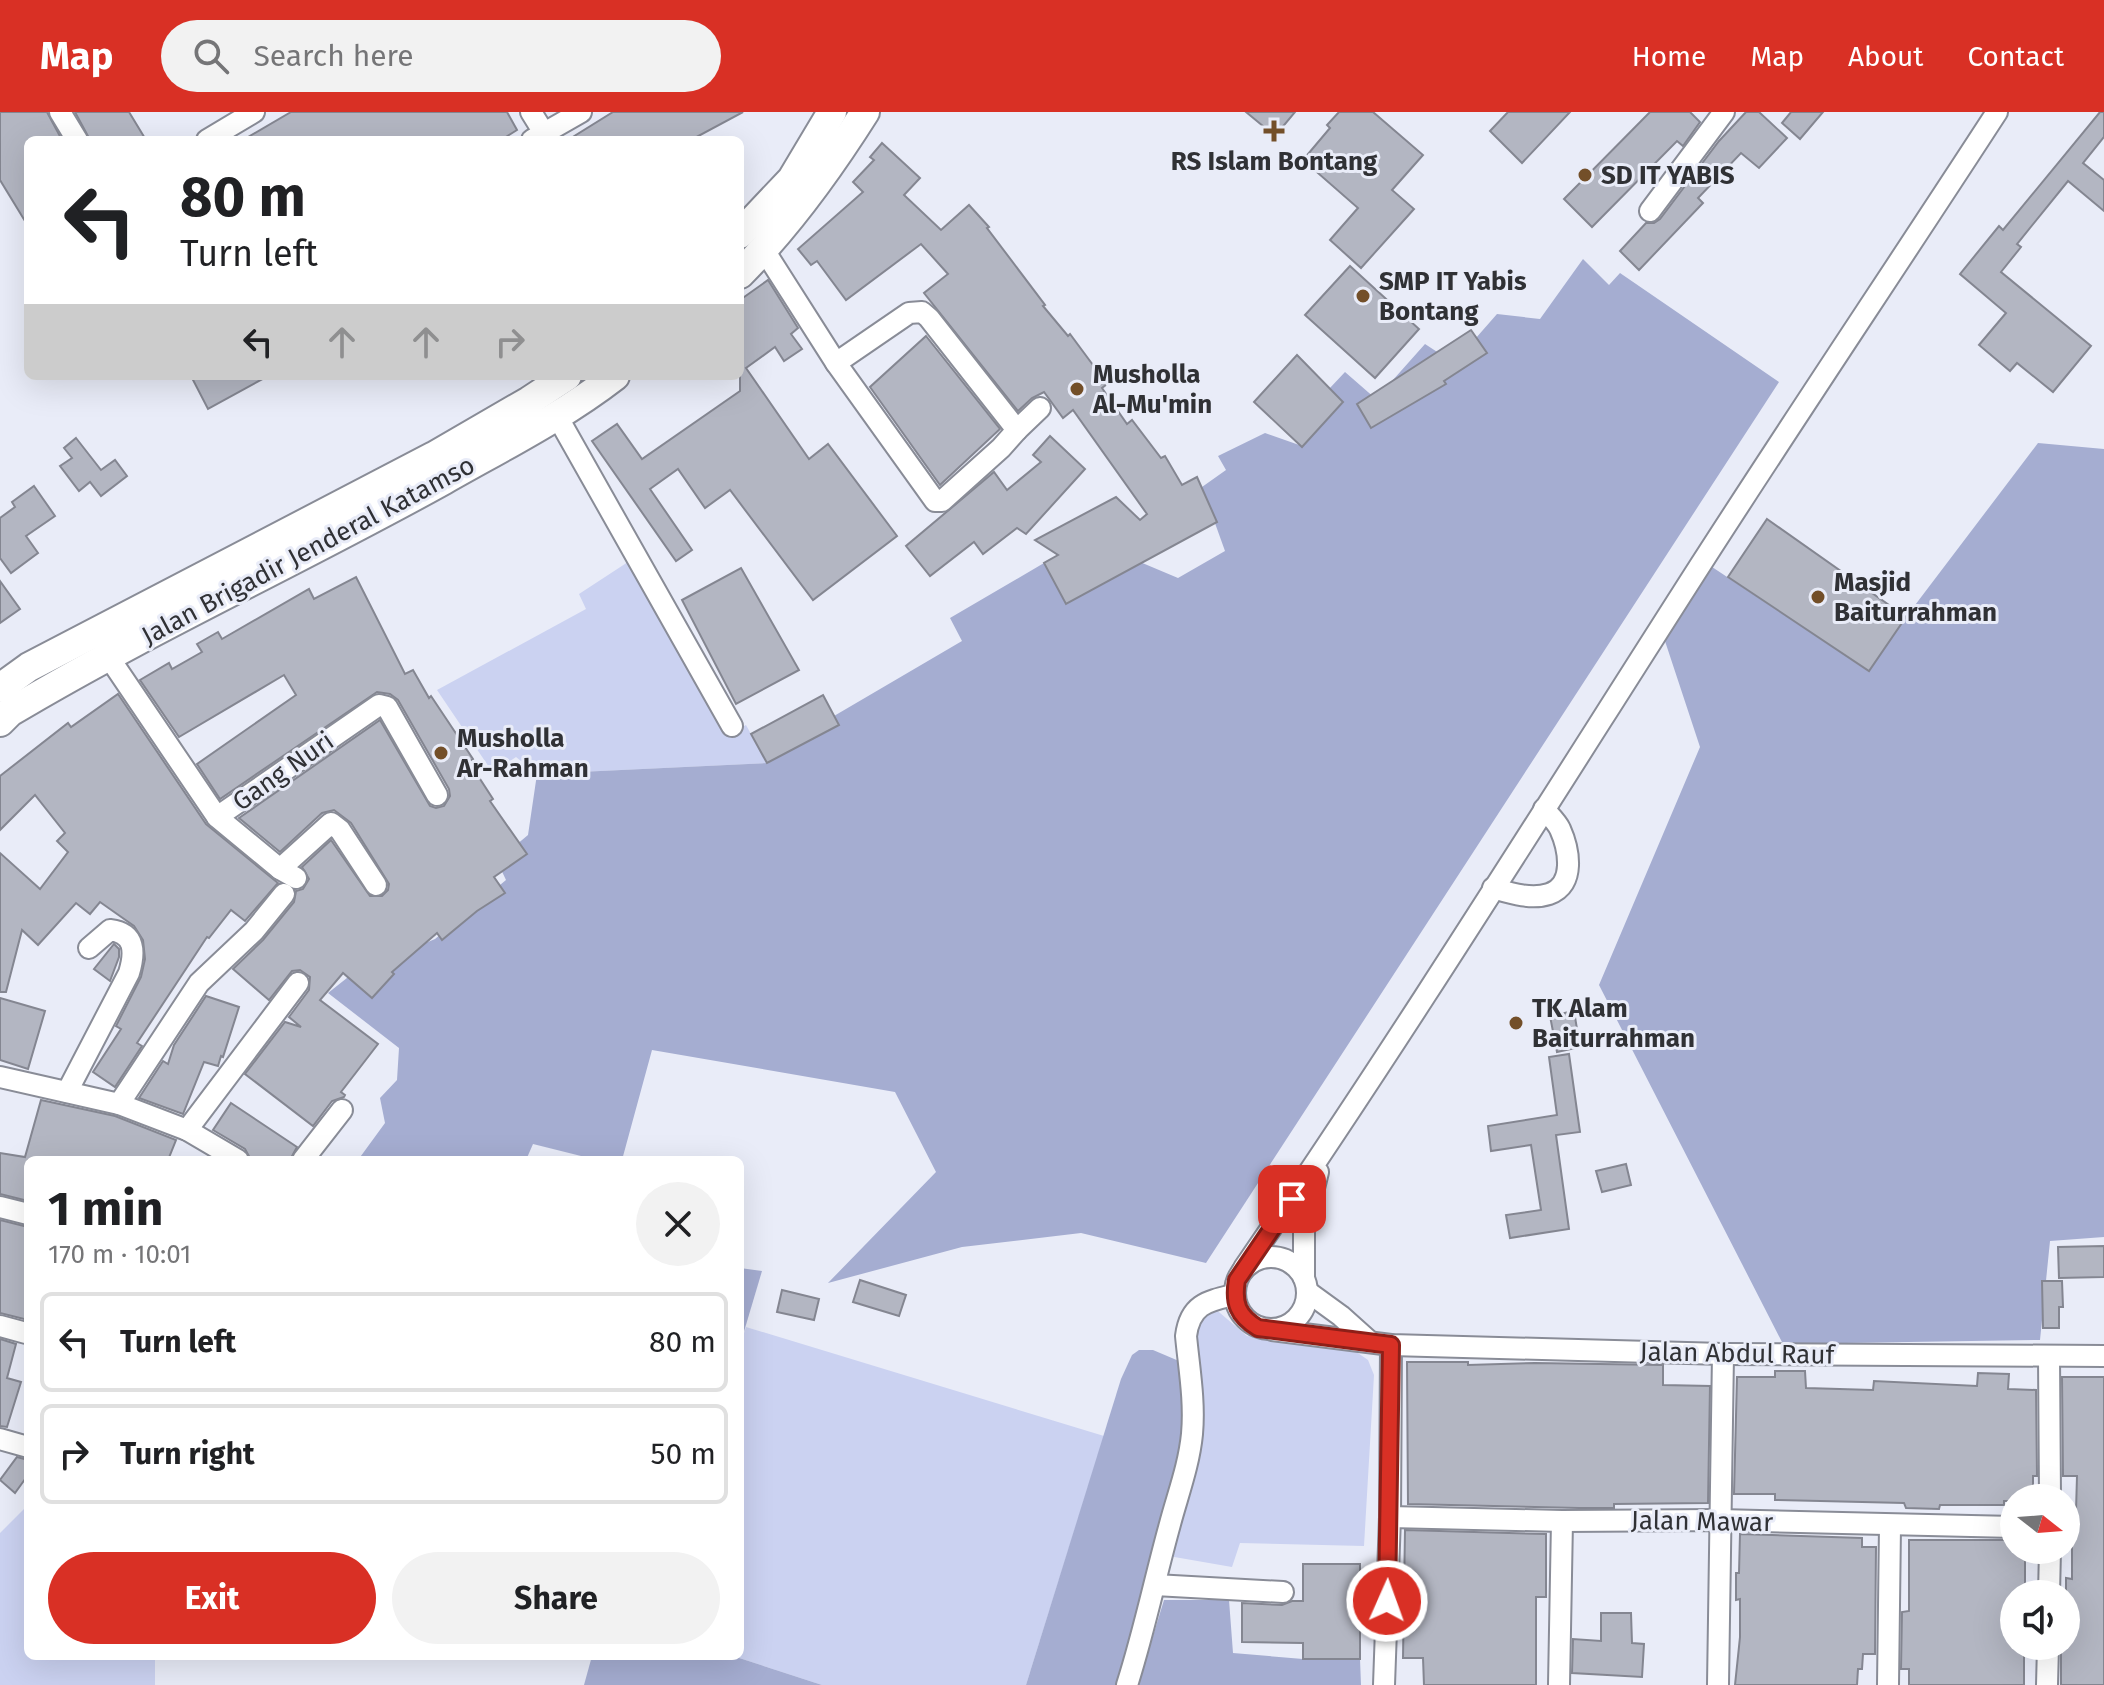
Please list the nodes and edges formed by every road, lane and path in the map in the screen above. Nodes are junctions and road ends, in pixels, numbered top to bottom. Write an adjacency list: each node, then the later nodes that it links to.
1 (60, 112): 9 (street)
2 (254, 112): 10 (street)
3 (531, 112): 11 (street)
4 (581, 112): 12 (street)
5 (832, 112): 14 (main road)
6 (865, 112): 15 (main road)
7 (1724, 112): 13 (street)
8 (1997, 112): 28 (street)
9 (75, 136)
10 (214, 136)
11 (538, 136)
12 (540, 136)
13 (1650, 211)
14 (744, 230)
15 (764, 250): 16 (main road); 17 (street)
16 (744, 270)
17 (836, 363): 22 (street); 22 (street)
18 (561, 380): 24 (main road, Jalan Brigadir Jenderal Katamso)
19 (609, 380): 21 (main road, Jalan Brigadir Jenderal Katamso)
20 (1040, 408): 22 (street)
21 (557, 416): 23 (main road, Jalan Brigadir Jenderal Katamso); 26 (street)
22 (1017, 430)
23 (108, 656): 25 (main road, Jalan Brigadir Jenderal Katamso); 29 (street, Gang Nuri)
24 (0, 688)
25 (0, 722)
26 (732, 726)
27 (437, 795): 29 (street, Gang Nuri)
28 (1544, 809): 32 (street); 32 (street)
29 (217, 817): 30 (street)
30 (287, 880): 31 (street); 37 (street)
31 (376, 885)
32 (1493, 888): 40 (street)
33 (89, 948): 36 (street)
34 (298, 983): 39 (street)
35 (0, 1077): 36 (street)
36 (67, 1092): 37 (street)
37 (119, 1104): 39 (street)
38 (342, 1110): 42 (street)
39 (187, 1130): 41 (street)
40 (1324, 1153): 45 (street); 46 (street)
41 (231, 1156)
42 (306, 1156)
43 (0, 1207): 44 (street)
44 (24, 1213)
45 (1244, 1268): 46 (street); 47 (street)
46 (1306, 1285): 49 (street); 51 (street)
47 (1234, 1295): 49 (street); 64 (street)
48 (0, 1326): 50 (street)
49 (1272, 1330): 51 (street, Jalan Abdul Rauf)
50 (24, 1332)
51 (1370, 1342): 52 (street, Jalan Abdul Rauf)
52 (1391, 1345): 53 (street, Jalan Abdul Rauf); 59 (street)
53 (1723, 1354): 55 (street, Jalan Abdul Rauf); 60 (street)
54 (2104, 1356): 55 (street, Jalan Abdul Rauf)
55 (2049, 1357): 58 (street)
56 (0, 1439): 57 (street)
57 (24, 1446)
58 (2050, 1484)
59 (1390, 1517): 61 (street, Jalan Mawar); 68 (street)
60 (1719, 1520): 61 (street, Jalan Mawar); 62 (street, Jalan Mawar); 70 (street)
61 (1562, 1521): 69 (street)
62 (1890, 1526): 63 (street, Jalan Mawar); 71 (street)
63 (2000, 1527)
64 (1155, 1585): 65 (street); 67 (street)
65 (1283, 1592)
66 (2048, 1660): 72 (street)
67 (1127, 1685)
68 (1384, 1685)
69 (1559, 1685)
70 (1718, 1685)
71 (1888, 1685)
72 (2047, 1685)

